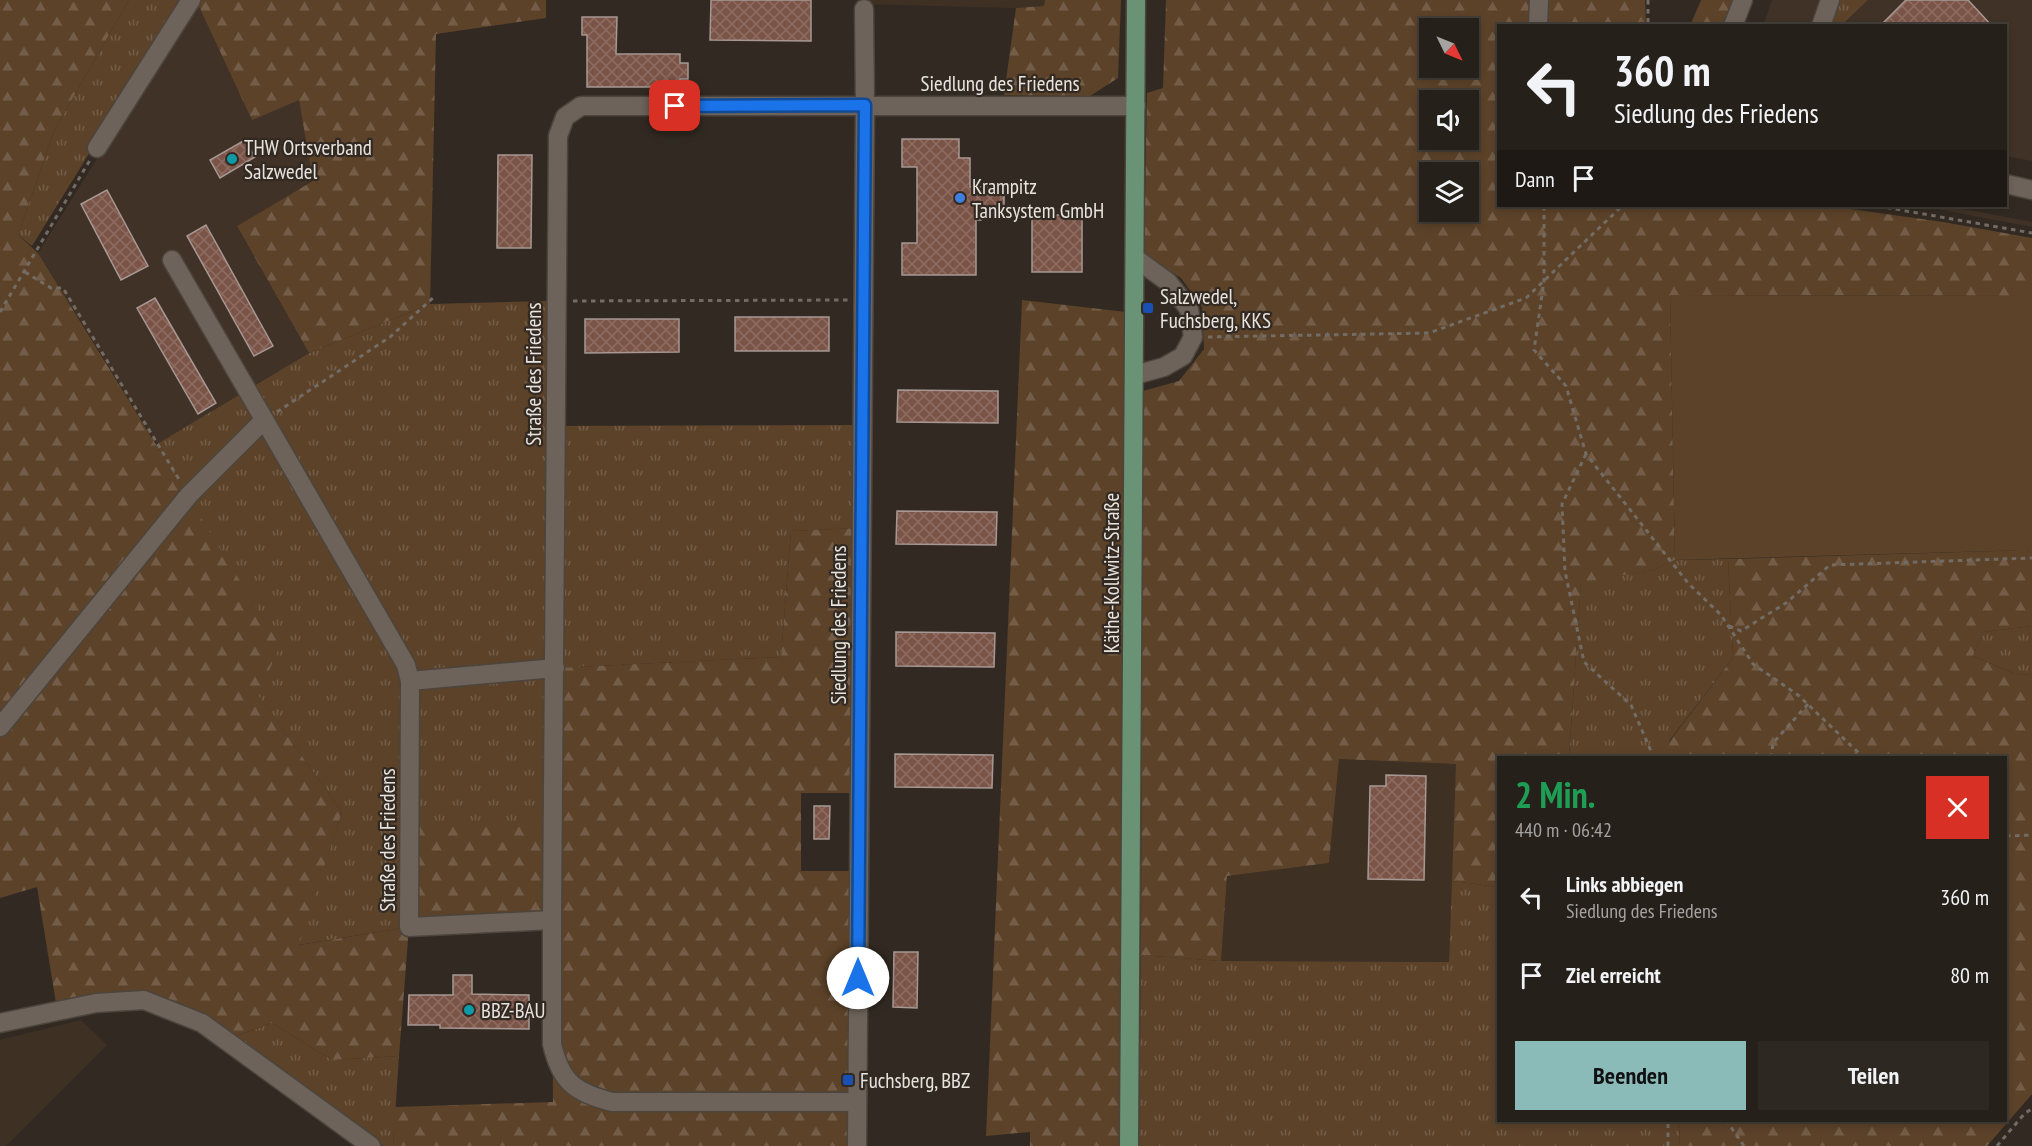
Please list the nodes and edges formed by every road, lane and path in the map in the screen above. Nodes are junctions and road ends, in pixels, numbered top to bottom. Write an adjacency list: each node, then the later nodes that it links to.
1 (191, 0): 15 (street)
2 (1137, 0): 13 (main road, Käthe-Kollwitz-Straße)
3 (1539, 0): 8 (street)
4 (1647, 0): 9 (path)
5 (1743, 0): 10 (street)
6 (1830, 0): 11 (street)
7 (864, 9): 12 (street, Siedlung des Friedens)
8 (1538, 24)
9 (1648, 24)
10 (1734, 24)
11 (1822, 24)
12 (865, 105): 13 (street, Siedlung des Friedens); 14 (street, Siedlung des Friedens); 27 (street, Siedlung des Friedens)
13 (1136, 106): 22 (main road, Käthe-Kollwitz-Straße)
14 (565, 117): 28 (street, Straße des Friedens)
15 (97, 148): 24 (path)
16 (2007, 184): 17 (street)
17 (2032, 190)
18 (1544, 207): 25 (path)
19 (1621, 207): 25 (path)
20 (1884, 207): 21 (path)
21 (2032, 233)
22 (1135, 258): 30 (street); 31 (main road, Käthe-Kollwitz-Straße)
23 (172, 261): 32 (street, Straße des Friedens)
24 (25, 272): 29 (path); 34 (path)
25 (1544, 281): 30 (path); 33 (path)
26 (435, 296): 32 (path)
27 (862, 300): 28 (path); 48 (street, Siedlung des Friedens)
28 (556, 302): 37 (street, Straße des Friedens)
29 (0, 312)
30 (1193, 337): 31 (street)
31 (1135, 375): 54 (main road, Käthe-Kollwitz-Straße)
32 (264, 421): 34 (street); 38 (street, Straße des Friedens)
33 (1586, 454): 36 (path); 41 (path)
34 (189, 495): 40 (street)
35 (2032, 558): 36 (path)
36 (1728, 626): 39 (path)
37 (555, 668): 38 (street); 46 (street, Straße des Friedens)
38 (410, 681): 46 (street, Straße des Friedens)
39 (1808, 704): 42 (path); 43 (path)
40 (0, 727)
41 (1653, 756)
42 (1771, 756)
43 (1862, 756)
44 (2032, 835): 45 (path)
45 (2007, 836)
46 (552, 920): 48 (street)
47 (0, 1023): 52 (street)
48 (857, 1102): 53 (street, Siedlung des Friedens)
49 (2032, 1108): 57 (path)
50 (1668, 1122): 55 (path)
51 (1727, 1122): 56 (path)
52 (371, 1146)
53 (857, 1146)
54 (1130, 1146)
55 (1668, 1146)
56 (1744, 1146)
57 (1997, 1146)

